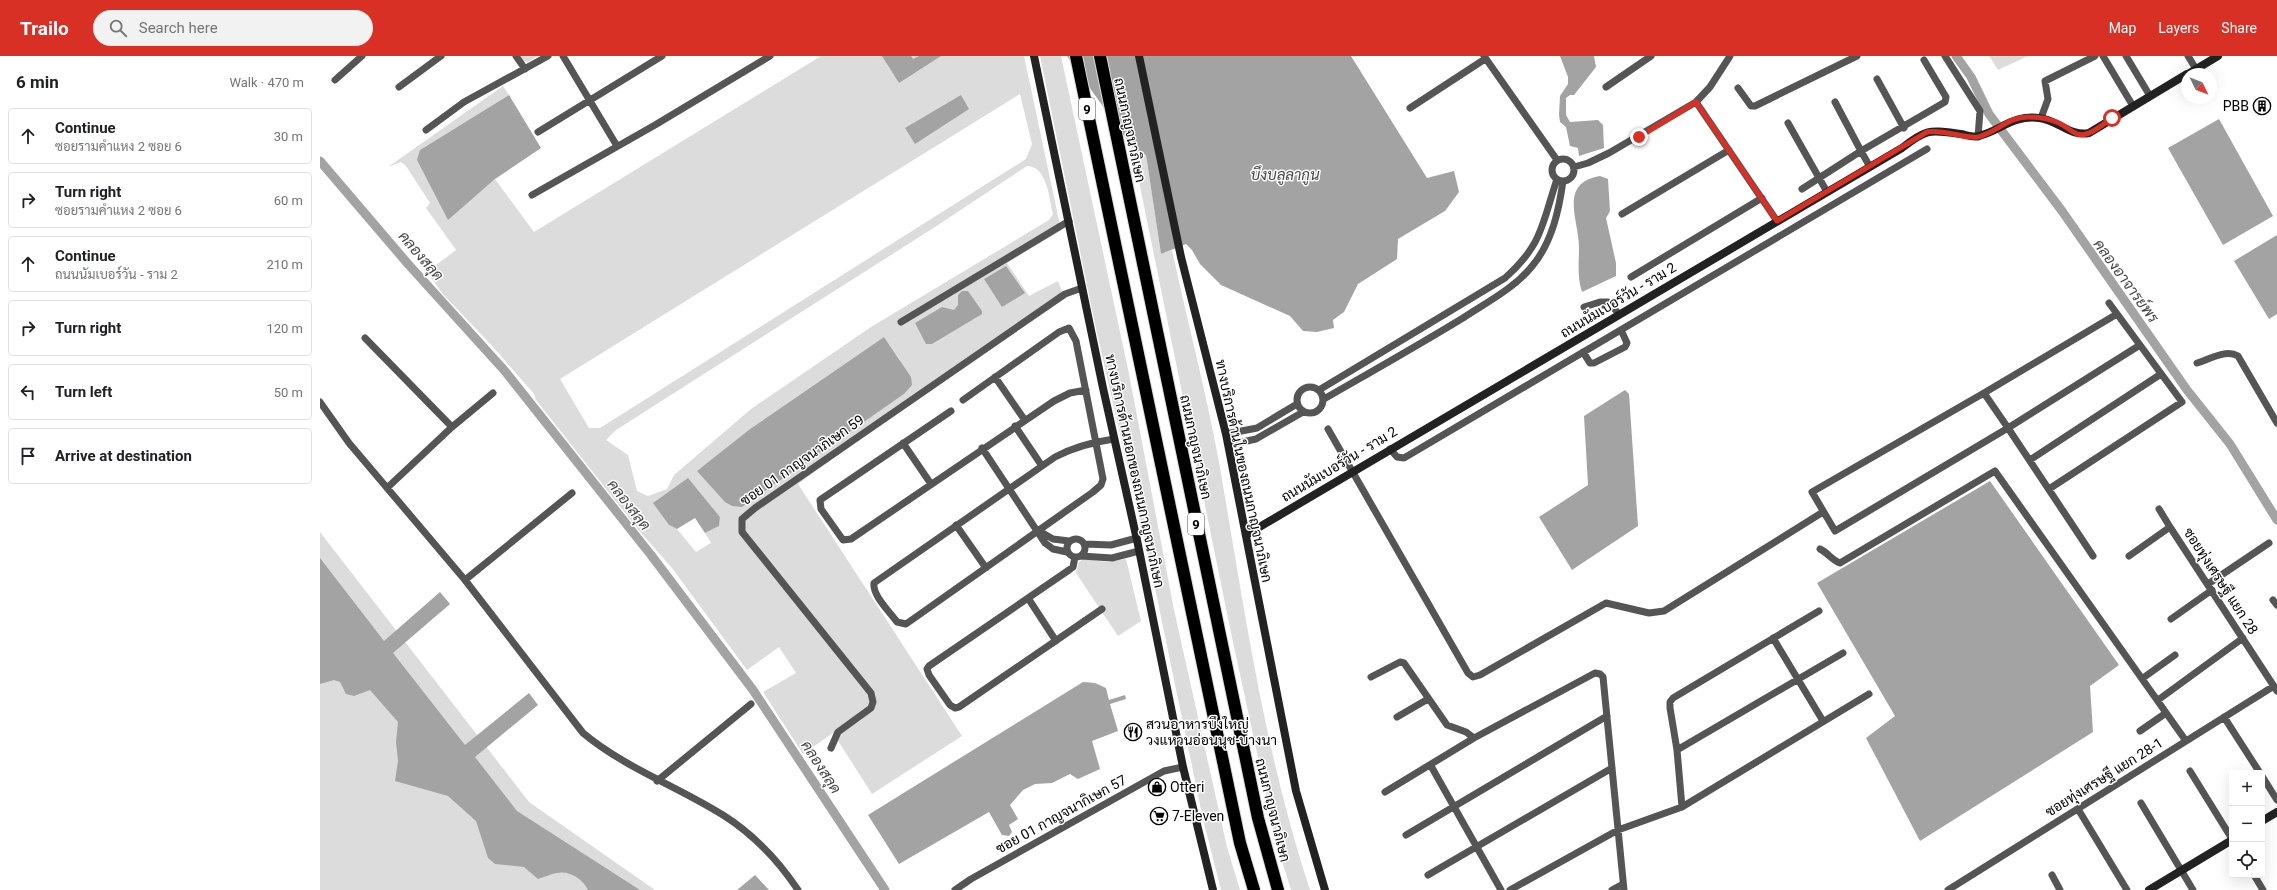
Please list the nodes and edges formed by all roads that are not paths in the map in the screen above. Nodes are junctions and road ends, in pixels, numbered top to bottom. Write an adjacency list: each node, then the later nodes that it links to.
1 (362, 56): 28 (street)
2 (441, 56): 29 (street)
3 (516, 56): 25 (street)
4 (548, 56): 25 (street)
5 (563, 56): 33 (street)
6 (662, 56): 33 (street)
7 (770, 56): 44 (street)
8 (1034, 56): 62 (main road, ทางบริการด้านนอกของถนนกาญจนาภิเษก)
9 (1076, 56): 188 (highway, 9)
10 (1100, 56): 189 (highway, ถนนกาญจนาภิเษก / 9)
11 (1140, 56): 99 (main road, ทางบริการด้านในของถนนกาญจนาภิเษก)
12 (1651, 56): 30 (street)
13 (1730, 56): 34 (street)
14 (1857, 56): 31 (street)
15 (1945, 56): 43 (street)
16 (2094, 56): 38 (street)
17 (2103, 56): 36 (street)
18 (2126, 56): 32 (street)
19 (2188, 56): 23 (street)
20 (1484, 57): 37 (street); 49 (street)
21 (2213, 57): 24 (main road)
22 (1924, 60): 40 (street)
23 (2195, 68)
24 (2197, 68)
25 (525, 69): 41 (street)
26 (2181, 78): 32 (main road)
27 (1877, 79): 40 (street)
28 (335, 80)
29 (399, 87)
30 (1606, 87)
31 (1738, 88)
32 (2150, 96): 36 (main road)
33 (591, 101): 42 (street); 44 (street)
34 (1696, 102): 47 (street); 52 (street)
35 (1835, 102): 48 (street)
36 (2133, 106): 38 (main road)
37 (1410, 108)
38 (2041, 118): 43 (main road)
39 (1788, 123): 53 (street)
40 (1904, 128): 48 (street)
41 (426, 130)
42 (538, 132)
43 (1978, 137): 45 (main road, ถนนนัมเบอร์วัน - ราม 2)
44 (617, 146): 57 (street)
45 (1902, 148): 50 (street); 51 (main road, ถนนนัมเบอร์วัน - ราม 2)
46 (1927, 149): 50 (street)
47 (1729, 150): 58 (street); 60 (street)
48 (1861, 152): 51 (street); 53 (street)
49 (1557, 160): 52 (street); 54 (street)
50 (1909, 160): 61 (street)
51 (1870, 166): 56 (main road, ถนนนัมเบอร์วัน - ราม 2)
52 (1574, 167): 54 (street)
53 (1819, 178): 55 (street); 56 (street)
54 (1560, 180): 82 (street); 86 (street)
55 (1802, 189)
56 (1827, 192): 59 (main road, ถนนนัมเบอร์วัน - ราม 2)
57 (532, 195)
58 (1762, 198): 63 (street); 66 (street)
59 (1808, 203): 61 (street); 63 (main road, ถนนนัมเบอร์วัน - ราม 2)
60 (1622, 214)
61 (1816, 215): 65 (street)
62 (1069, 221): 67 (main road, ทางบริการด้านนอกของถนนกาญจนาภิเษก); 72 (street)
63 (1777, 221): 64 (main road, ถนนนัมเบอร์วัน - ราม 2)
64 (1712, 259): 65 (street); 70 (main road, ถนนนัมเบอร์วัน - ราม 2)
65 (1720, 272): 73 (street)
66 (1630, 277)
67 (1082, 288): 100 (main road, ทางบริการด้านนอกของถนนกาญจนาภิเษก); 158 (street, ซอย 01 กาญจนาภิเษก 59)
68 (2109, 303): 71 (street)
69 (1584, 307): 70 (street)
70 (1619, 314): 75 (main road, ถนนนัมเบอร์วัน - ราม 2)
71 (2117, 314): 76 (street); 84 (street)
72 (901, 322)
73 (1621, 330): 77 (street); 77 (street)
74 (365, 338): 96 (street)
75 (1569, 344): 77 (street); 85 (main road, ถนนนัมเบอร์วัน - ราม 2)
76 (2140, 345): 79 (street); 97 (street)
77 (1580, 354): 90 (street)
78 (2197, 363): 94 (street)
79 (2161, 374): 106 (street); 112 (street)
80 (995, 377): 81 (street); 87 (street); 93 (street)
81 (1086, 390): 93 (street); 101 (street)
82 (1319, 390): 86 (street); 89 (street)
83 (493, 393): 96 (street)
84 (1984, 393): 97 (street); 115 (street)
85 (1482, 395): 90 (street); 105 (main road, ถนนนัมเบอร์วัน - ราม 2)
86 (1324, 399): 92 (street)
87 (963, 400)
88 (320, 402): 110 (street)
89 (1297, 404): 92 (street); 99 (street)
90 (1490, 408): 105 (street)
91 (950, 411): 102 (street)
92 (1303, 412): 103 (street)
93 (1024, 419): 95 (street)
94 (2277, 423)
95 (1015, 426): 104 (street); 107 (street)
96 (452, 427): 110 (street)
97 (2008, 428): 106 (street); 115 (street)
98 (1328, 429): 108 (street)
99 (1226, 434): 103 (main road, ทางบริการด้านในของถนนกาญจนาภิเษก)
100 (1114, 439): 101 (street); 120 (main road, ทางบริการด้านนอกของถนนกาญจนาภิเษก)
101 (1096, 442): 107 (street); 118 (street)
102 (903, 443): 109 (street); 109 (street)
103 (1229, 445): 119 (main road, ทางบริการด้านในของถนนกาญจนาภิเษก)
104 (982, 448): 109 (street); 111 (street)
105 (1390, 449): 108 (main road, ถนนนัมเบอร์วัน - ราม 2)
106 (2030, 460): 112 (street)
107 (1042, 466): 111 (street)
108 (1353, 471): 115 (street); 119 (main road, ถนนนัมเบอร์วัน - ราม 2)
109 (931, 484)
110 (387, 488): 131 (street)
111 (1010, 488): 116 (street); 118 (street)
112 (2049, 489): 128 (street)
113 (572, 493): 131 (street)
114 (2159, 508): 117 (street)
115 (1823, 512)
116 (956, 525): 130 (street); 130 (street)
117 (2170, 527): 129 (street, ซอยทุ่งเศรษฐี แยก 28); 132 (street, ซอยทุ่งเศรษฐี แยก 28)
118 (1039, 530): 121 (street); 126 (street); 130 (street)
119 (1246, 535): 190 (main road, ทางบริการด้านในของถนนกาญจนาภิเษก)
120 (1137, 538): 123 (street); 125 (main road, ทางบริการด้านนอกของถนนกาญจนาภิเษก)
121 (1069, 541): 123 (street); 126 (street)
122 (2269, 543): 132 (street)
123 (1085, 544): 127 (street)
124 (1820, 549): 143 (street)
125 (1139, 550): 127 (street); 161 (main road, ทางบริการด้านนอกของถนนกาญจนาภิเษก)
126 (1067, 552): 127 (street)
127 (1078, 556): 133 (street)
128 (2093, 556)
129 (2129, 556)
130 (986, 568)
131 (465, 580): 165 (street)
132 (2210, 587): 136 (street); 138 (street, ซอยทุ่งเศรษฐี แยก 28)
133 (1028, 598): 139 (street); 139 (street)
134 (1102, 609): 139 (street)
135 (1819, 611): 137 (street)
136 (2171, 619)
137 (1773, 638): 144 (street); 159 (street)
138 (2243, 638): 145 (street, ซอยทุ่งเศรษฐี แยก 28); 148 (street)
139 (1056, 640)
140 (1843, 653): 144 (street)
141 (2175, 654): 143 (street)
142 (1371, 677): 147 (street)
143 (2143, 678): 148 (street)
144 (1798, 680): 154 (street); 159 (street)
145 (2275, 689): 153 (street, ซอยทุ่งเศรษฐี แยก 28-1)
146 (1869, 694): 154 (street)
147 (1428, 699): 152 (street); 156 (street)
148 (2158, 700): 150 (street)
149 (751, 704): 165 (street)
150 (2166, 712): 155 (street); 157 (street)
151 (1607, 716): 156 (street); 162 (street); 170 (street)
152 (1397, 717)
153 (2224, 717): 157 (street, ซอยทุ่งเศรษฐี แยก 28-1); 163 (street)
154 (1824, 721): 171 (street)
155 (2140, 731)
156 (1474, 738): 160 (street)
157 (2186, 741): 172 (street, ซอยทุ่งเศรษฐี แยก 28-1)
158 (831, 748)
159 (1677, 750): 171 (street)
160 (1430, 766): 167 (street); 170 (street)
161 (1183, 767): 186 (street, ซอย 01 กาญจนากิเษก 57); 187 (main road, ทางบริการด้านนอกของถนนกาญจนาภิเษก)
162 (1612, 768): 175 (street); 179 (street)
163 (2258, 770)
164 (2190, 771): 177 (street)
165 (657, 781): 185 (street)
166 (2265, 781): 168 (street)
167 (1385, 792)
168 (2277, 800)
169 (2141, 803): 180 (street)
170 (1453, 806): 176 (street); 179 (street)
171 (1682, 807): 175 (street)
172 (2078, 809): 194 (street, ซอยทุ่งเศรษฐี แยก 28-1); 196 (street)
173 (2277, 812): 174 (main road)
174 (2265, 819)
175 (1618, 830): 184 (street); 192 (street)
176 (1406, 834)
177 (2229, 835)
178 (2229, 842): 180 (main road)
179 (1476, 847): 182 (street); 191 (street)
180 (2181, 871): 197 (main road); 198 (street)
181 (2052, 875): 195 (street)
182 (1428, 876)
183 (2256, 878): 199 (street)
184 (1623, 887): 193 (street)
185 (798, 890)
186 (955, 890)
187 (1214, 890)
188 (1254, 890)
189 (1278, 890)
190 (1325, 890)
191 (1501, 890)
192 (1510, 890)
193 (1612, 890)
194 (1948, 890)
195 (2060, 890)
196 (2127, 890)
197 (2149, 890)
198 (2192, 890)
199 (2263, 890)

